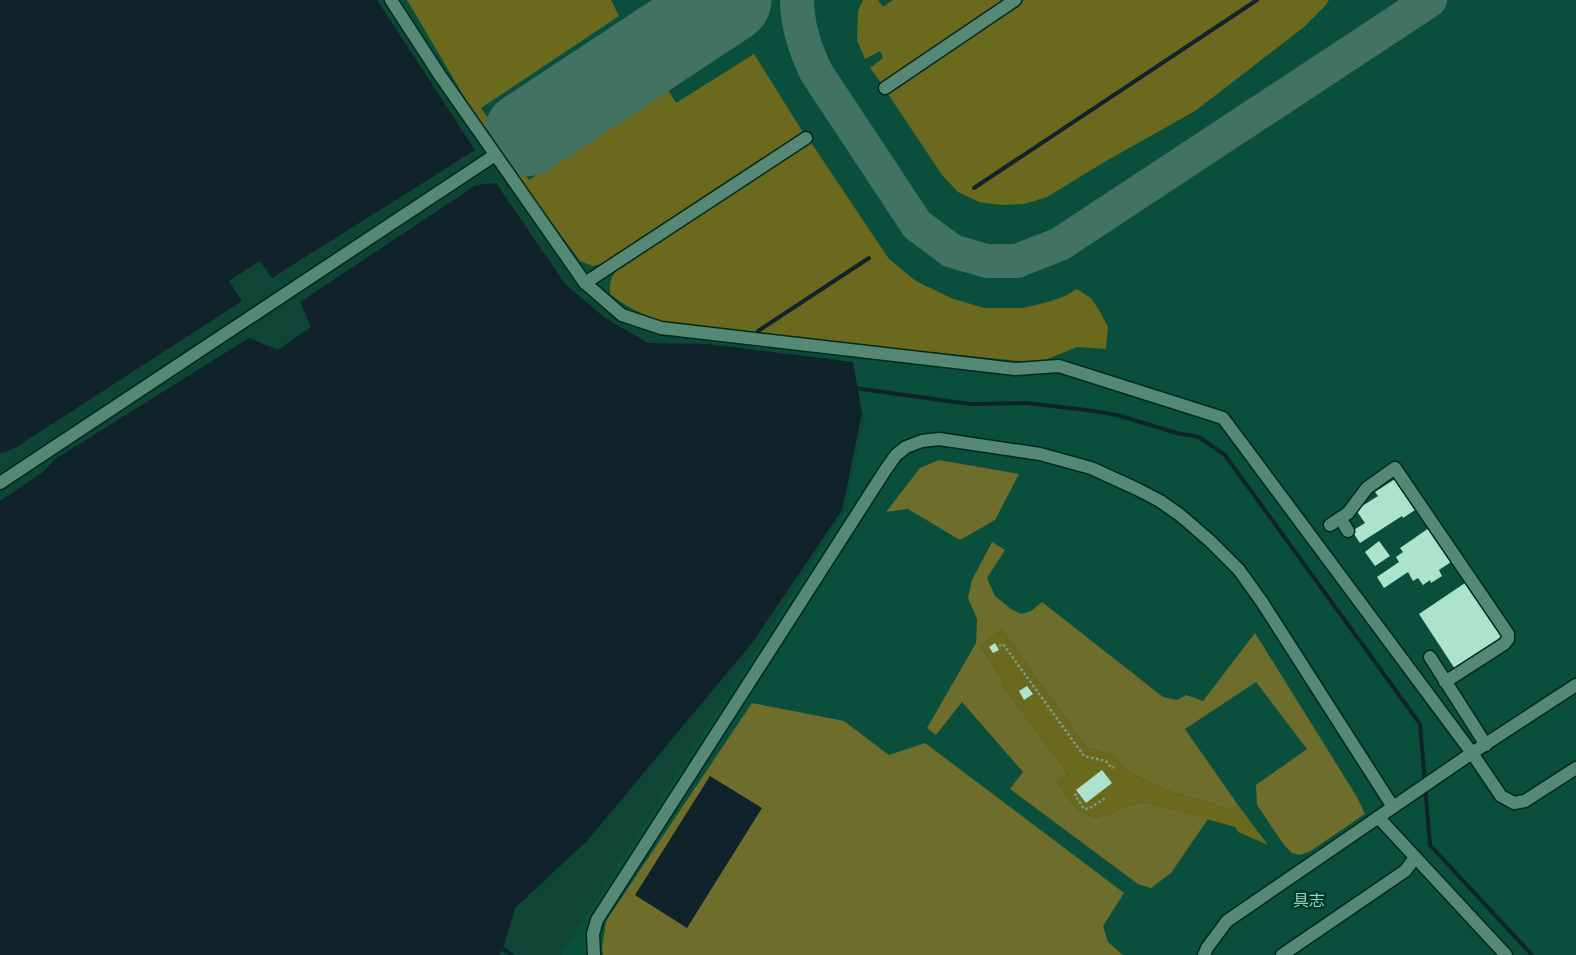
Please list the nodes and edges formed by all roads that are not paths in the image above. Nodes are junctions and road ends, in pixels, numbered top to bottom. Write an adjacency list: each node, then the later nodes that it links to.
1 (391, 0): 5 (lane)
2 (1015, 0): 3 (lane)
3 (885, 88)
4 (806, 138): 6 (lane)
5 (494, 155): 6 (lane); 7 (lane)
6 (585, 283): 13 (lane)
7 (0, 483)
8 (1348, 531): 10 (lane)
9 (1430, 657): 10 (lane)
10 (1446, 682): 12 (lane)
11 (1576, 685): 12 (lane)
12 (1486, 745): 13 (lane)
13 (1472, 753): 14 (lane); 15 (lane)
14 (1576, 768)
15 (1393, 807): 16 (lane); 19 (lane)
16 (1378, 817): 17 (lane); 20 (lane)
17 (1415, 858): 18 (lane); 21 (lane)
18 (1503, 952): 22 (lane)
19 (594, 955)
20 (1204, 955)
21 (1282, 955)
22 (1488, 955)

